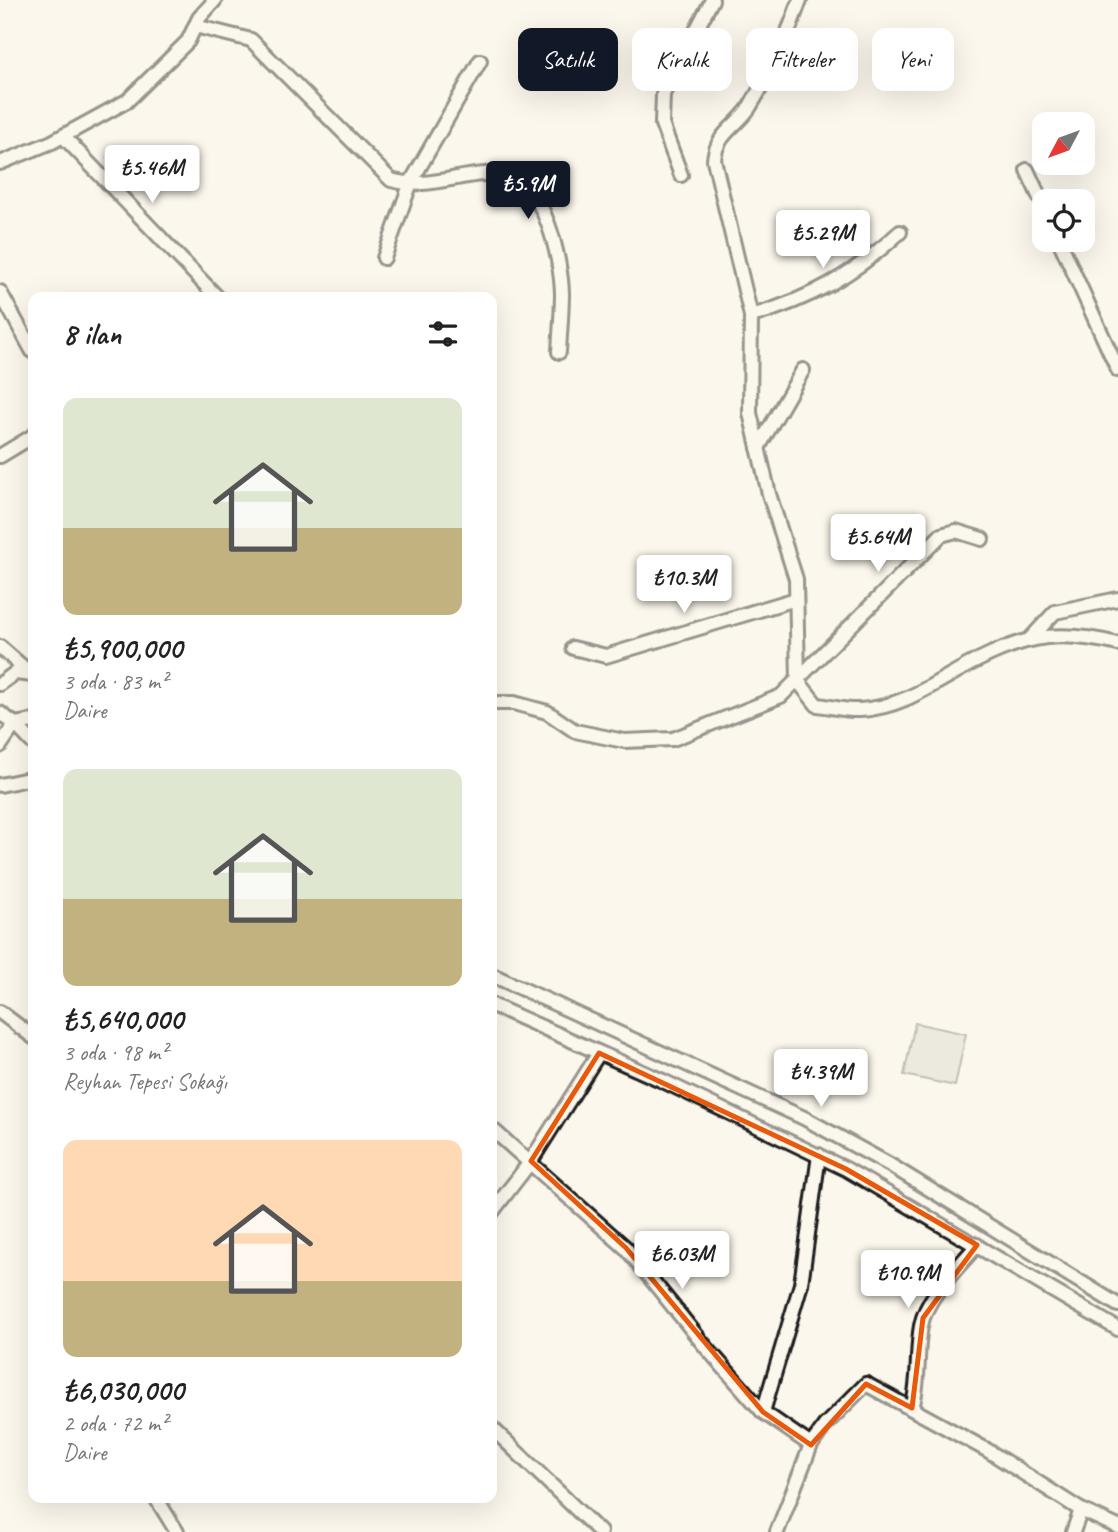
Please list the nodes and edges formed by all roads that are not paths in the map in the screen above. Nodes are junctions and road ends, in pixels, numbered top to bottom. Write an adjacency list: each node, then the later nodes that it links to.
1 (215, 0): 4 (street)
2 (712, 0): 9 (street)
3 (800, 0): 17 (street)
4 (195, 26): 6 (street); 10 (street)
5 (480, 61): 10 (street)
6 (63, 136): 7 (street); 16 (street)
7 (0, 163)
8 (1027, 170): 11 (street)
9 (681, 175)
10 (411, 182): 14 (street); 19 (street)
11 (1036, 189)
12 (900, 232): 17 (street)
13 (1064, 252): 21 (street)
14 (384, 258)
15 (0, 292): 18 (street)
16 (212, 292)
17 (751, 316): 23 (street)
18 (28, 343)
19 (559, 352)
20 (803, 370): 23 (street)
21 (1118, 370)
22 (28, 439): 24 (street)
23 (758, 447): 26 (street)
24 (0, 456)
25 (982, 539): 34 (street)
26 (796, 599): 31 (street); 34 (street)
27 (1118, 599): 28 (street)
28 (1030, 640): 29 (street); 34 (street)
29 (1118, 644)
30 (0, 647): 32 (street)
31 (573, 648)
32 (28, 671)
33 (28, 674): 35 (street)
34 (798, 681): 36 (street)
35 (0, 684)
36 (497, 704)
37 (0, 713): 39 (street)
38 (28, 723): 39 (street)
39 (15, 724): 40 (street); 41 (street)
40 (28, 738)
41 (0, 746)
42 (28, 779): 43 (street)
43 (5, 783)
44 (497, 977): 54 (street)
45 (497, 1007): 48 (street)
46 (0, 1012): 47 (street)
47 (28, 1033)
48 (599, 1053): 50 (street); 51 (street)
49 (497, 1133): 51 (street)
50 (819, 1156): 53 (street); 57 (street)
51 (531, 1161): 52 (street); 57 (street)
52 (497, 1205)
53 (977, 1245): 55 (street); 56 (street)
54 (1118, 1308): 55 (street)
55 (1115, 1326)
56 (912, 1408): 59 (street); 61 (street)
57 (763, 1412): 59 (street)
58 (497, 1433): 64 (street)
59 (811, 1445): 65 (street)
60 (159, 1503): 63 (street)
61 (1081, 1510): 62 (street); 66 (street)
62 (1118, 1527)
63 (177, 1532)
64 (600, 1532)
65 (777, 1532)
66 (1073, 1532)

